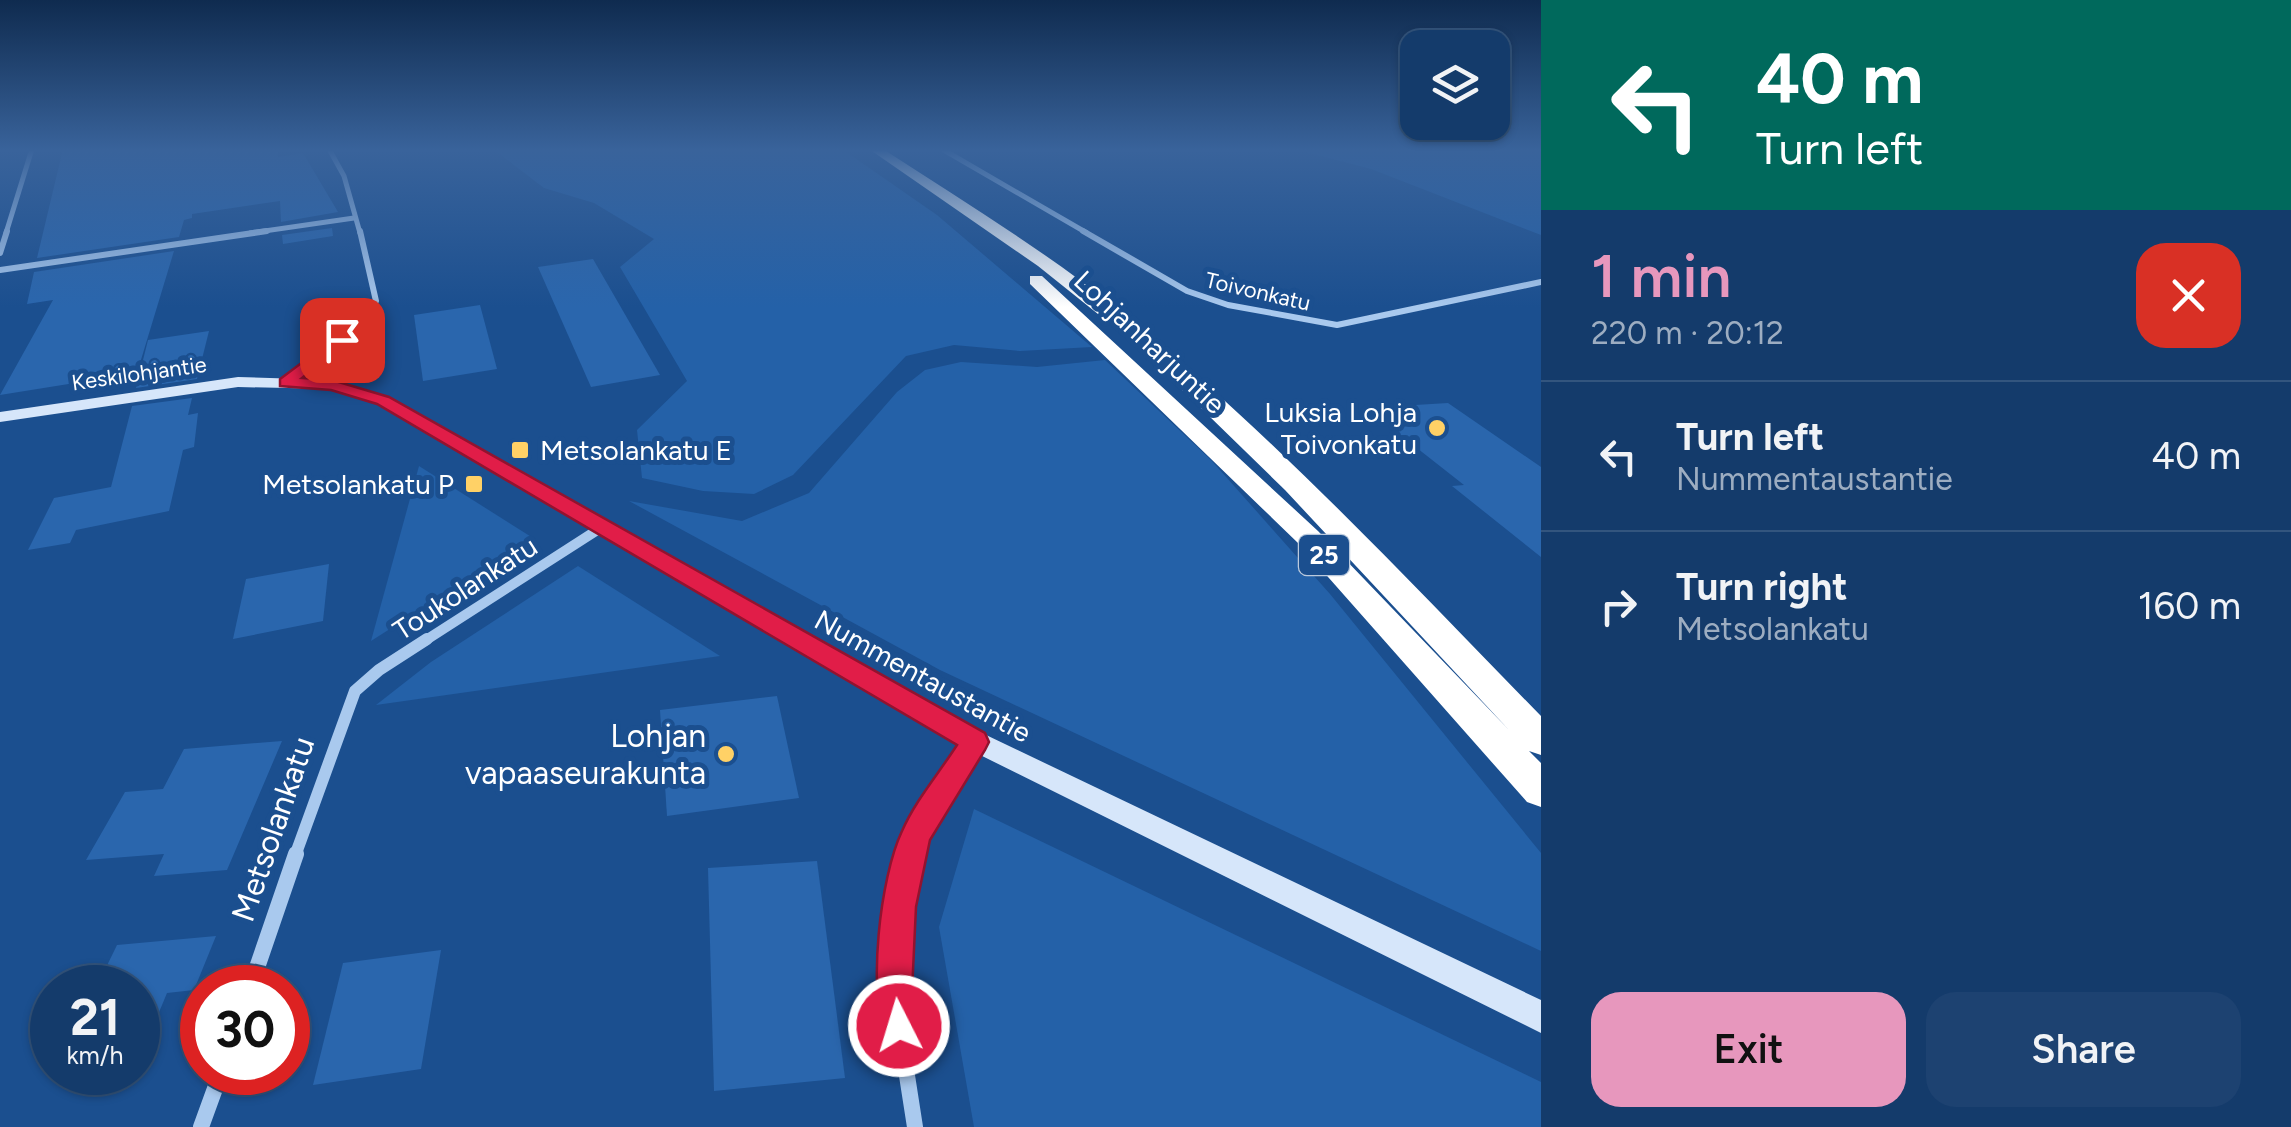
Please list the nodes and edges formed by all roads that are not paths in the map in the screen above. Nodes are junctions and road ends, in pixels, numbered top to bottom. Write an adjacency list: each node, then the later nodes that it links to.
1 (16, 202): 7 (street)
2 (349, 202): 6 (street)
3 (953, 202): 5 (highway, Lohjanharjuntie / 25)
4 (1033, 202): 9 (street, Toivonkatu)
5 (958, 205): 14 (highway, Lohjanharjuntie / 25); 16 (highway, Lohjanharjuntie / 25)
6 (354, 218): 8 (street); 10 (street)
7 (0, 254)
8 (0, 270)
9 (1541, 282)
10 (286, 383): 11 (street, Keskilohjantie); 12 (street, Nummentaustantie)
11 (0, 418)
12 (602, 527): 13 (street, Toukolankatu); 15 (street, Nummentaustantie)
13 (355, 690): 17 (street, Metsolankatu)
14 (1541, 740)
15 (975, 742): 18 (street, Nummentaustantie); 21 (street)
16 (1541, 790)
17 (258, 965)
18 (1541, 1017)
19 (213, 1095): 20 (street)
20 (201, 1127)
21 (915, 1127)

